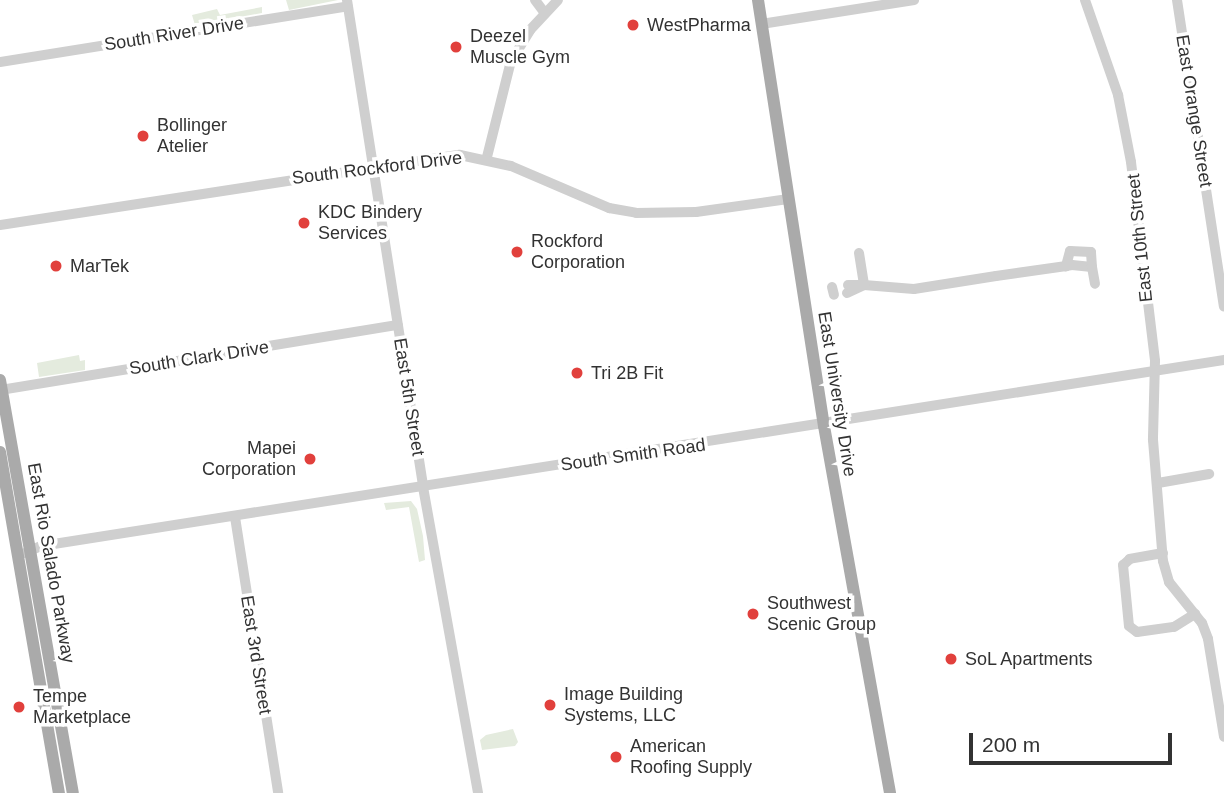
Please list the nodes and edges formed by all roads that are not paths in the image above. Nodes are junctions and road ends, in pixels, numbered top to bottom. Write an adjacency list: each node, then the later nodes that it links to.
1 (535, 0): 8 (street)
2 (558, 0): 8 (street)
3 (758, 0): 9 (main road, East University Drive)
4 (914, 0): 9 (street)
5 (1085, 0): 24 (street, East 10th Street)
6 (1177, 0): 21 (street, East Orange Street)
7 (347, 3): 10 (street, South River Drive); 12 (street, East 5th Street)
8 (544, 12): 11 (street)
9 (761, 24): 13 (main road, East University Drive)
10 (0, 62)
11 (487, 158): 12 (street, South Rockford Drive); 13 (street, South Rockford Drive)
12 (373, 166): 14 (street, South Rockford Drive); 22 (street, East 5th Street)
13 (788, 198): 26 (main road, East University Drive)
14 (0, 225)
15 (859, 253): 19 (street)
16 (1066, 266): 17 (street); 17 (street); 19 (street)
17 (1092, 267): 18 (street)
18 (1095, 284)
19 (864, 285): 20 (street)
20 (841, 290)
21 (1224, 306)
22 (398, 325): 25 (street, South Clark Drive); 30 (street, East 5th Street)
23 (1224, 360): 24 (street, South Smith Road)
24 (1153, 372): 26 (street, South Smith Road); 29 (street, East 10th Street)
25 (1, 387): 32 (main road, East Rio Salado Parkway)
26 (824, 426): 30 (street, South Smith Road); 41 (main road, East University Drive)
27 (0, 453): 33 (main road, East Rio Salado Parkway)
28 (1209, 474): 29 (street)
29 (1158, 483): 34 (street, East 10th Street)
30 (423, 487): 31 (street, South Smith Road); 40 (street, East 5th Street)
31 (235, 517): 32 (street, South Smith Road); 39 (street, East 3rd Street)
32 (34, 547): 33 (street, South Smith Road); 38 (main road, East Rio Salado Parkway)
33 (17, 550): 37 (main road, East Rio Salado Parkway)
34 (1163, 553): 35 (street, East 10th Street); 35 (street)
35 (1195, 614): 36 (street, East 10th Street)
36 (1224, 737)
37 (59, 793)
38 (73, 793)
39 (278, 793)
40 (478, 793)
41 (890, 793)

